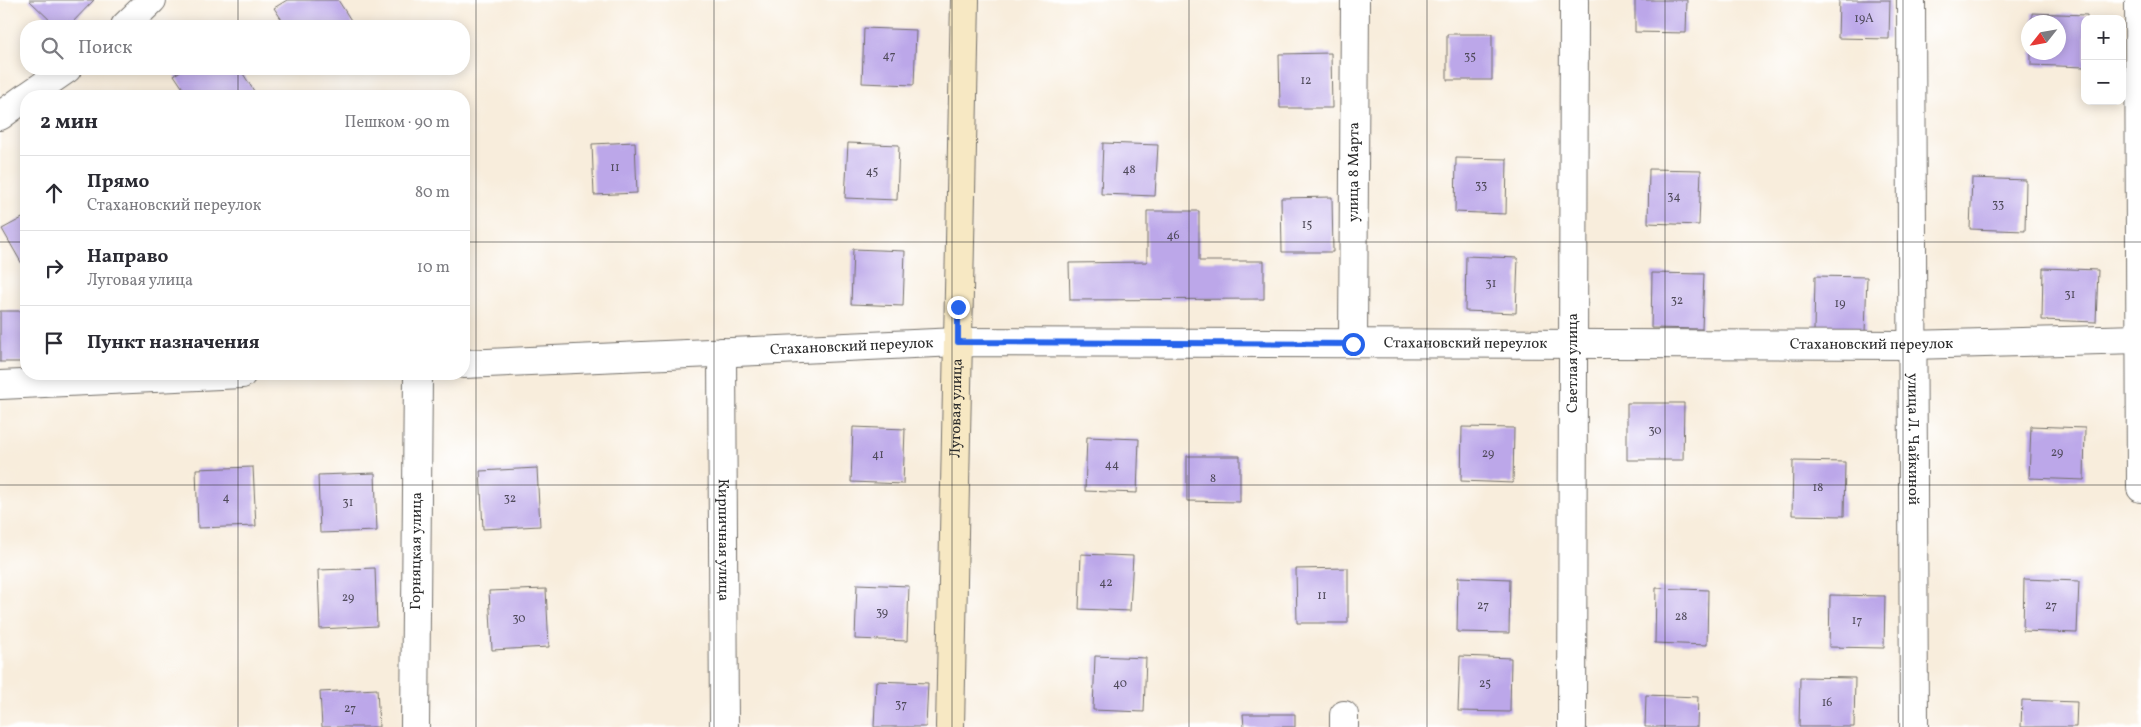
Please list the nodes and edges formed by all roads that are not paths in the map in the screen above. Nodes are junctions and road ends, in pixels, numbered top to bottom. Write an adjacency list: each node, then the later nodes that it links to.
1 (152, 0): 7 (street)
2 (965, 0): 13 (street, Луговая улица)
3 (1356, 0): 14 (street, улица 8 Марта)
4 (1574, 0): 15 (street, Светлая улица)
5 (1911, 0): 16 (street, улица Л. Чайкиной)
6 (2139, 0): 12 (street)
7 (131, 20)
8 (58, 75): 9 (street)
9 (37, 90)
10 (20, 102): 11 (street)
11 (0, 116)
12 (2139, 339): 16 (street, Стахановский переулок); 22 (street)
13 (958, 342): 14 (street, Стахановский переулок); 17 (street, Стахановский переулок); 25 (street, Луговая улица)
14 (1353, 344): 15 (street, Стахановский переулок)
15 (1573, 344): 16 (street, Стахановский переулок); 26 (street, Светлая улица)
16 (1911, 346): 27 (street, улица Л. Чайкиной)
17 (722, 352): 18 (street, Стахановский переулок); 24 (street, Кирпичная улица)
18 (470, 364)
19 (110, 380): 21 (street)
20 (418, 380): 23 (street, Горняцкая улица)
21 (0, 385)
22 (2141, 488)
23 (414, 727)
24 (724, 727)
25 (950, 727)
26 (1572, 727)
27 (1914, 727)

